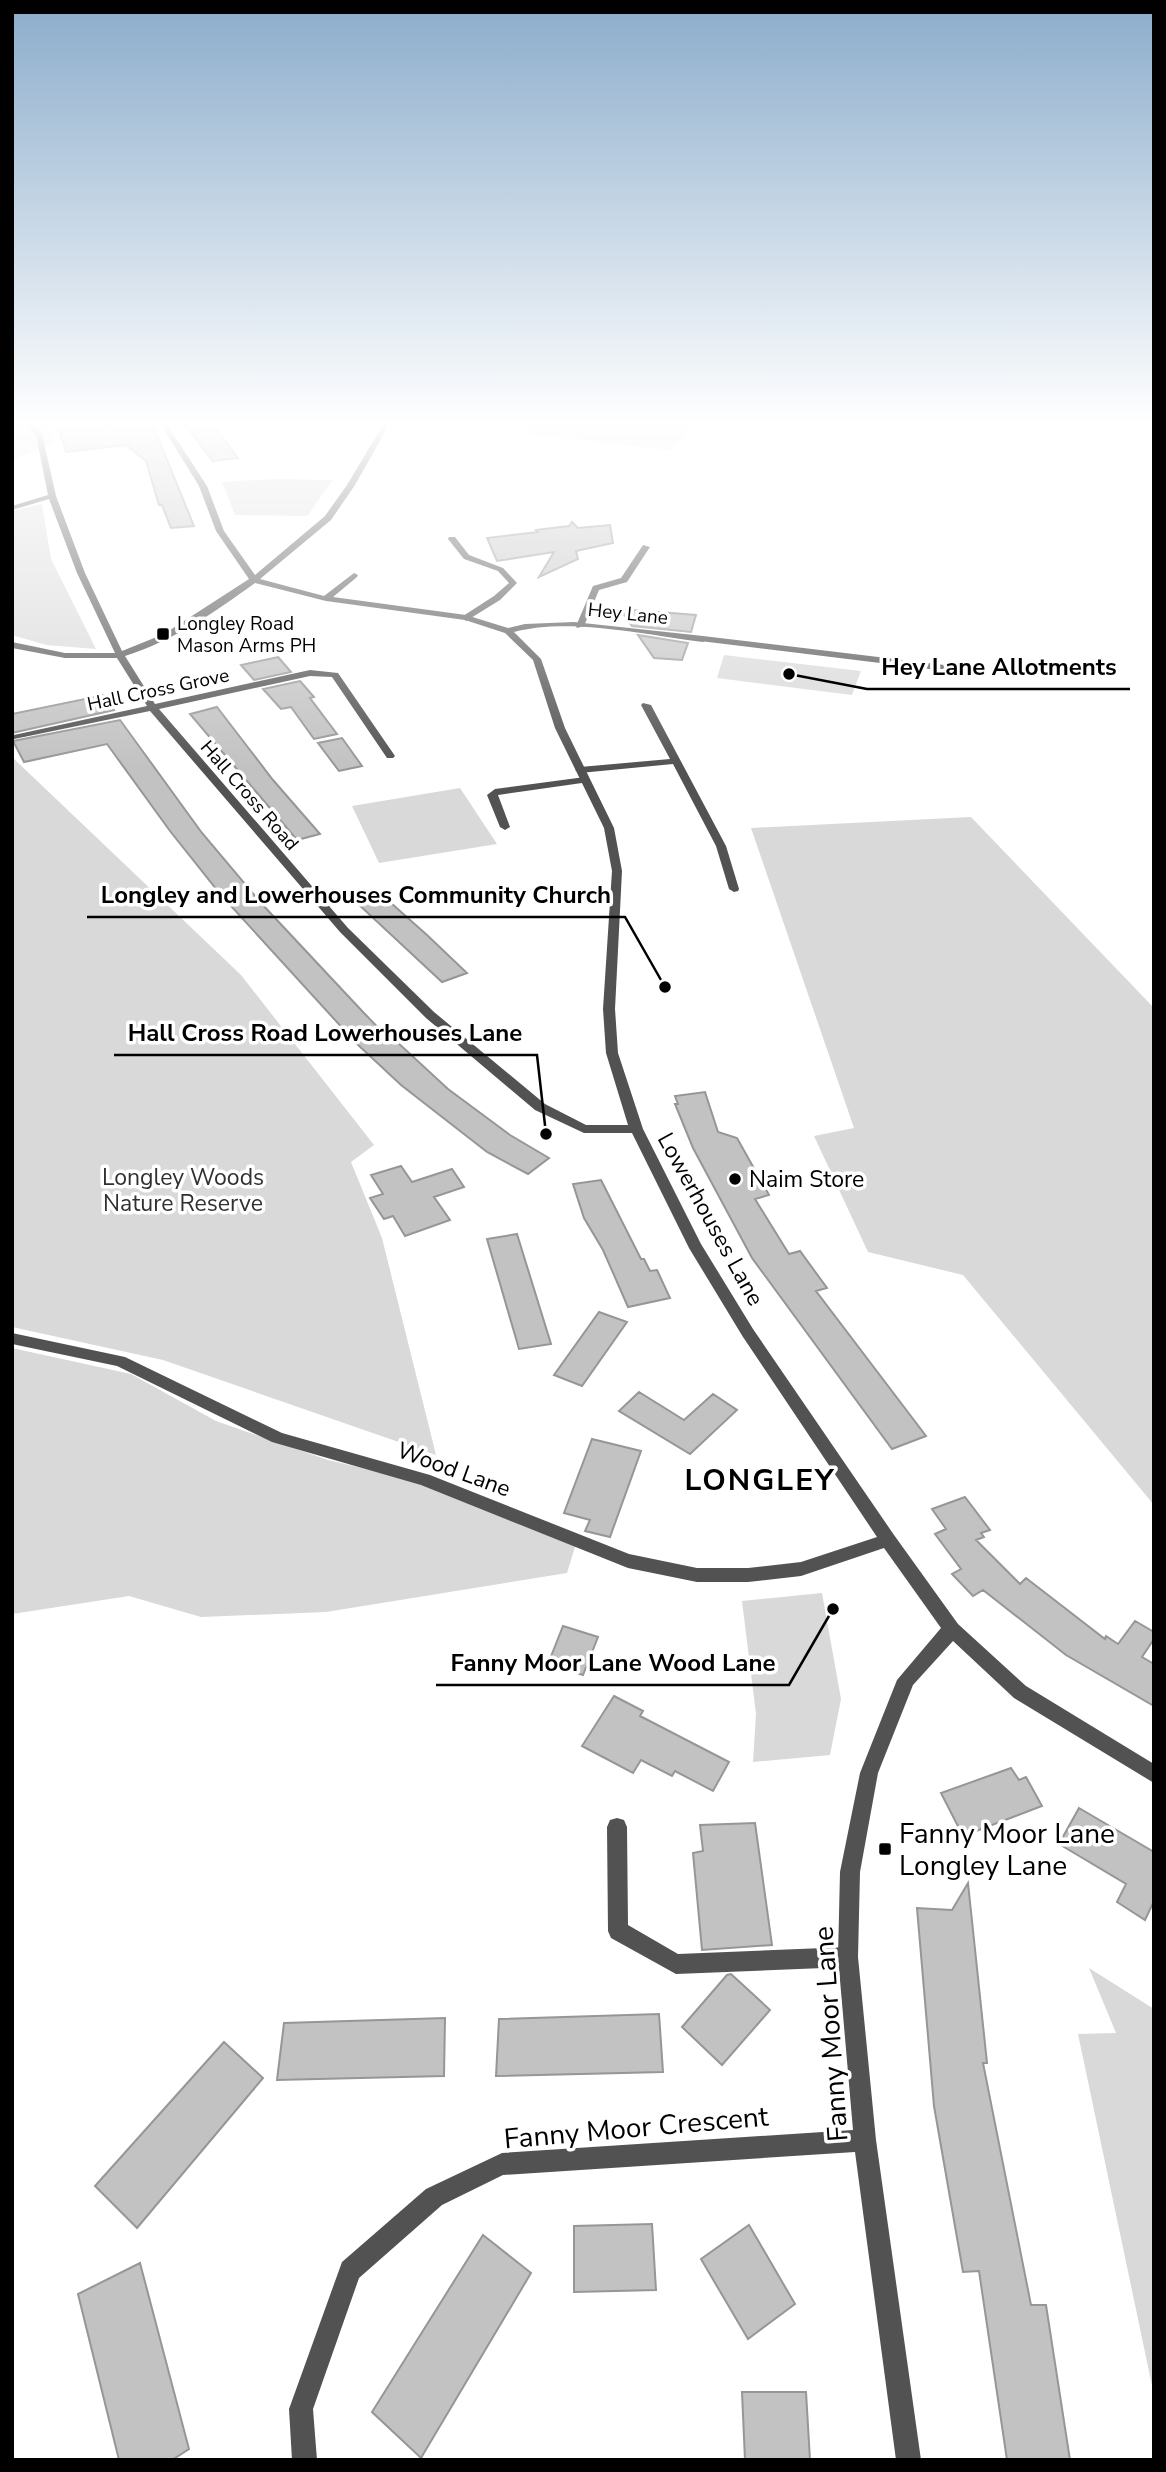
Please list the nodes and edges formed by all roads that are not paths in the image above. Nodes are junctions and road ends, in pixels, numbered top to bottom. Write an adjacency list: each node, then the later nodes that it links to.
1 (67, 538): 13 (street, Hall Cross Road)
2 (225, 538): 7 (street)
3 (304, 538): 7 (street)
4 (452, 540): 9 (street)
5 (646, 547): 10 (street)
6 (354, 575): 8 (street)
7 (254, 580): 8 (street, Lowerhouses Lane); 13 (street)
8 (326, 598): 9 (street, Lowerhouses Lane)
9 (466, 618): 11 (street, Lowerhouses Lane)
10 (580, 626): 11 (street, Hey Lane); 14 (street, Hey Lane)
11 (508, 631): 20 (street, Lowerhouses Lane)
12 (12, 645): 13 (street)
13 (120, 654): 16 (street, Hall Cross Road)
14 (978, 672)
15 (646, 705): 19 (street)
16 (153, 708): 17 (street, Hall Cross Grove); 18 (street, Hall Cross Grove); 23 (street, Hall Cross Road)
17 (17, 737)
18 (390, 756)
19 (676, 761): 20 (street); 22 (street)
20 (583, 775): 21 (street); 23 (street, Lowerhouses Lane)
21 (505, 827)
22 (734, 889)
23 (636, 1129): 25 (street, Lowerhouses Lane)
24 (12, 1338): 25 (street, Wood Lane)
25 (888, 1540): 26 (street, Lowerhouses Lane)
26 (953, 1629): 27 (street, Lowerhouses Lane); 29 (street, Fanny Moor Lane)
27 (1154, 1774)
28 (617, 1827): 29 (street)
29 (848, 1957): 30 (street, Fanny Moor Lane)
30 (865, 2140): 31 (street, Fanny Moor Crescent); 32 (street, Fanny Moor Lane)
31 (304, 2460)
32 (909, 2460)

